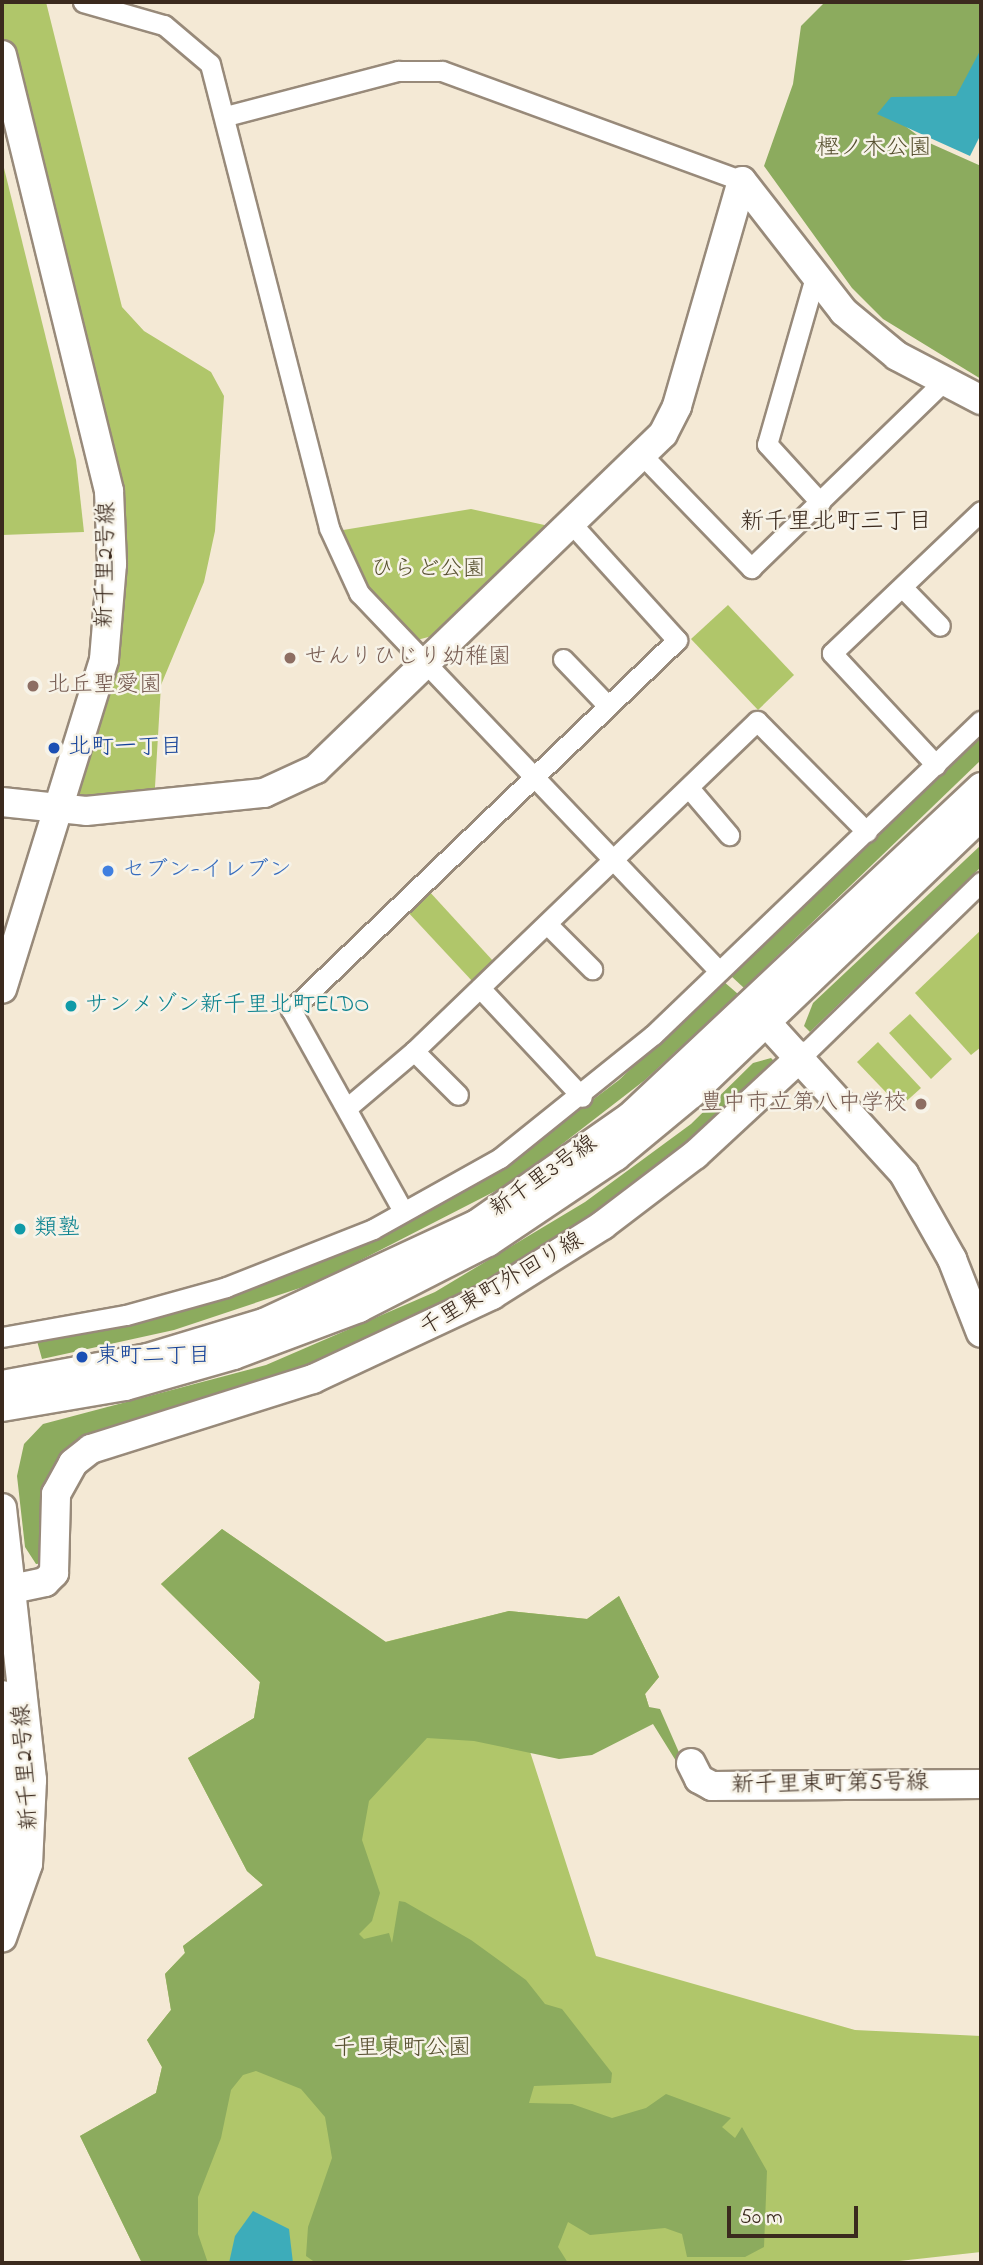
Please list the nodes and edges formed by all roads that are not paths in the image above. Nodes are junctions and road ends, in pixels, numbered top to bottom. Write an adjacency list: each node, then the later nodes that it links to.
1 (83, 2): 3 (street)
2 (2, 55): 23 (street, 新千里2号線)
3 (226, 116): 4 (street); 15 (street)
4 (742, 181): 5 (street); 8 (street)
5 (815, 277): 6 (street); 9 (street)
6 (944, 381): 7 (street); 9 (street)
7 (981, 400)
8 (643, 456): 9 (street); 11 (street)
9 (820, 502)
10 (978, 519): 12 (street)
11 (572, 524): 15 (street); 16 (street)
12 (902, 587): 13 (street); 18 (street)
13 (940, 626)
14 (563, 659): 16 (street)
15 (430, 662): 19 (street); 23 (street)
16 (608, 706): 19 (street)
17 (981, 721): 18 (street)
18 (936, 765): 25 (street)
19 (535, 774): 27 (street); 39 (street)
20 (981, 787): 34 (street, 新千里3号線)
21 (689, 788): 25 (street); 26 (street); 27 (street)
22 (2, 802): 23 (street)
23 (55, 811): 33 (street, 新千里2号線)
24 (981, 816): 34 (street, 新千里3号線)
25 (867, 832): 31 (street)
26 (729, 835)
27 (615, 859): 29 (street); 31 (street)
28 (981, 882): 36 (street, 千里東町外回り線)
29 (547, 923): 30 (street); 32 (street)
30 (592, 969)
31 (719, 971): 38 (street)
32 (480, 988): 35 (street); 38 (street)
33 (2, 989)
34 (760, 1014): 36 (street); 43 (street, 新千里3号線); 44 (street, 新千里3号線)
35 (414, 1051): 37 (street); 39 (street)
36 (802, 1056): 41 (street); 46 (street, 千里東町外回り線)
37 (458, 1095)
38 (582, 1097): 40 (street)
39 (348, 1107): 40 (street)
40 (404, 1211): 42 (street)
41 (981, 1333)
42 (2, 1337)
43 (2, 1385)
44 (2, 1407)
45 (2, 1508): 46 (street, 新千里2号線)
46 (12, 1589): 48 (street, 新千里2号線)
47 (2, 1695): 48 (street, 新千里2号線)
48 (12, 1737): 51 (street, 新千里2号線); 52 (street, 新千里2号線)
49 (691, 1763): 50 (street, 新千里東町第5号線)
50 (981, 1784)
51 (2, 1880)
52 (2, 1938)

